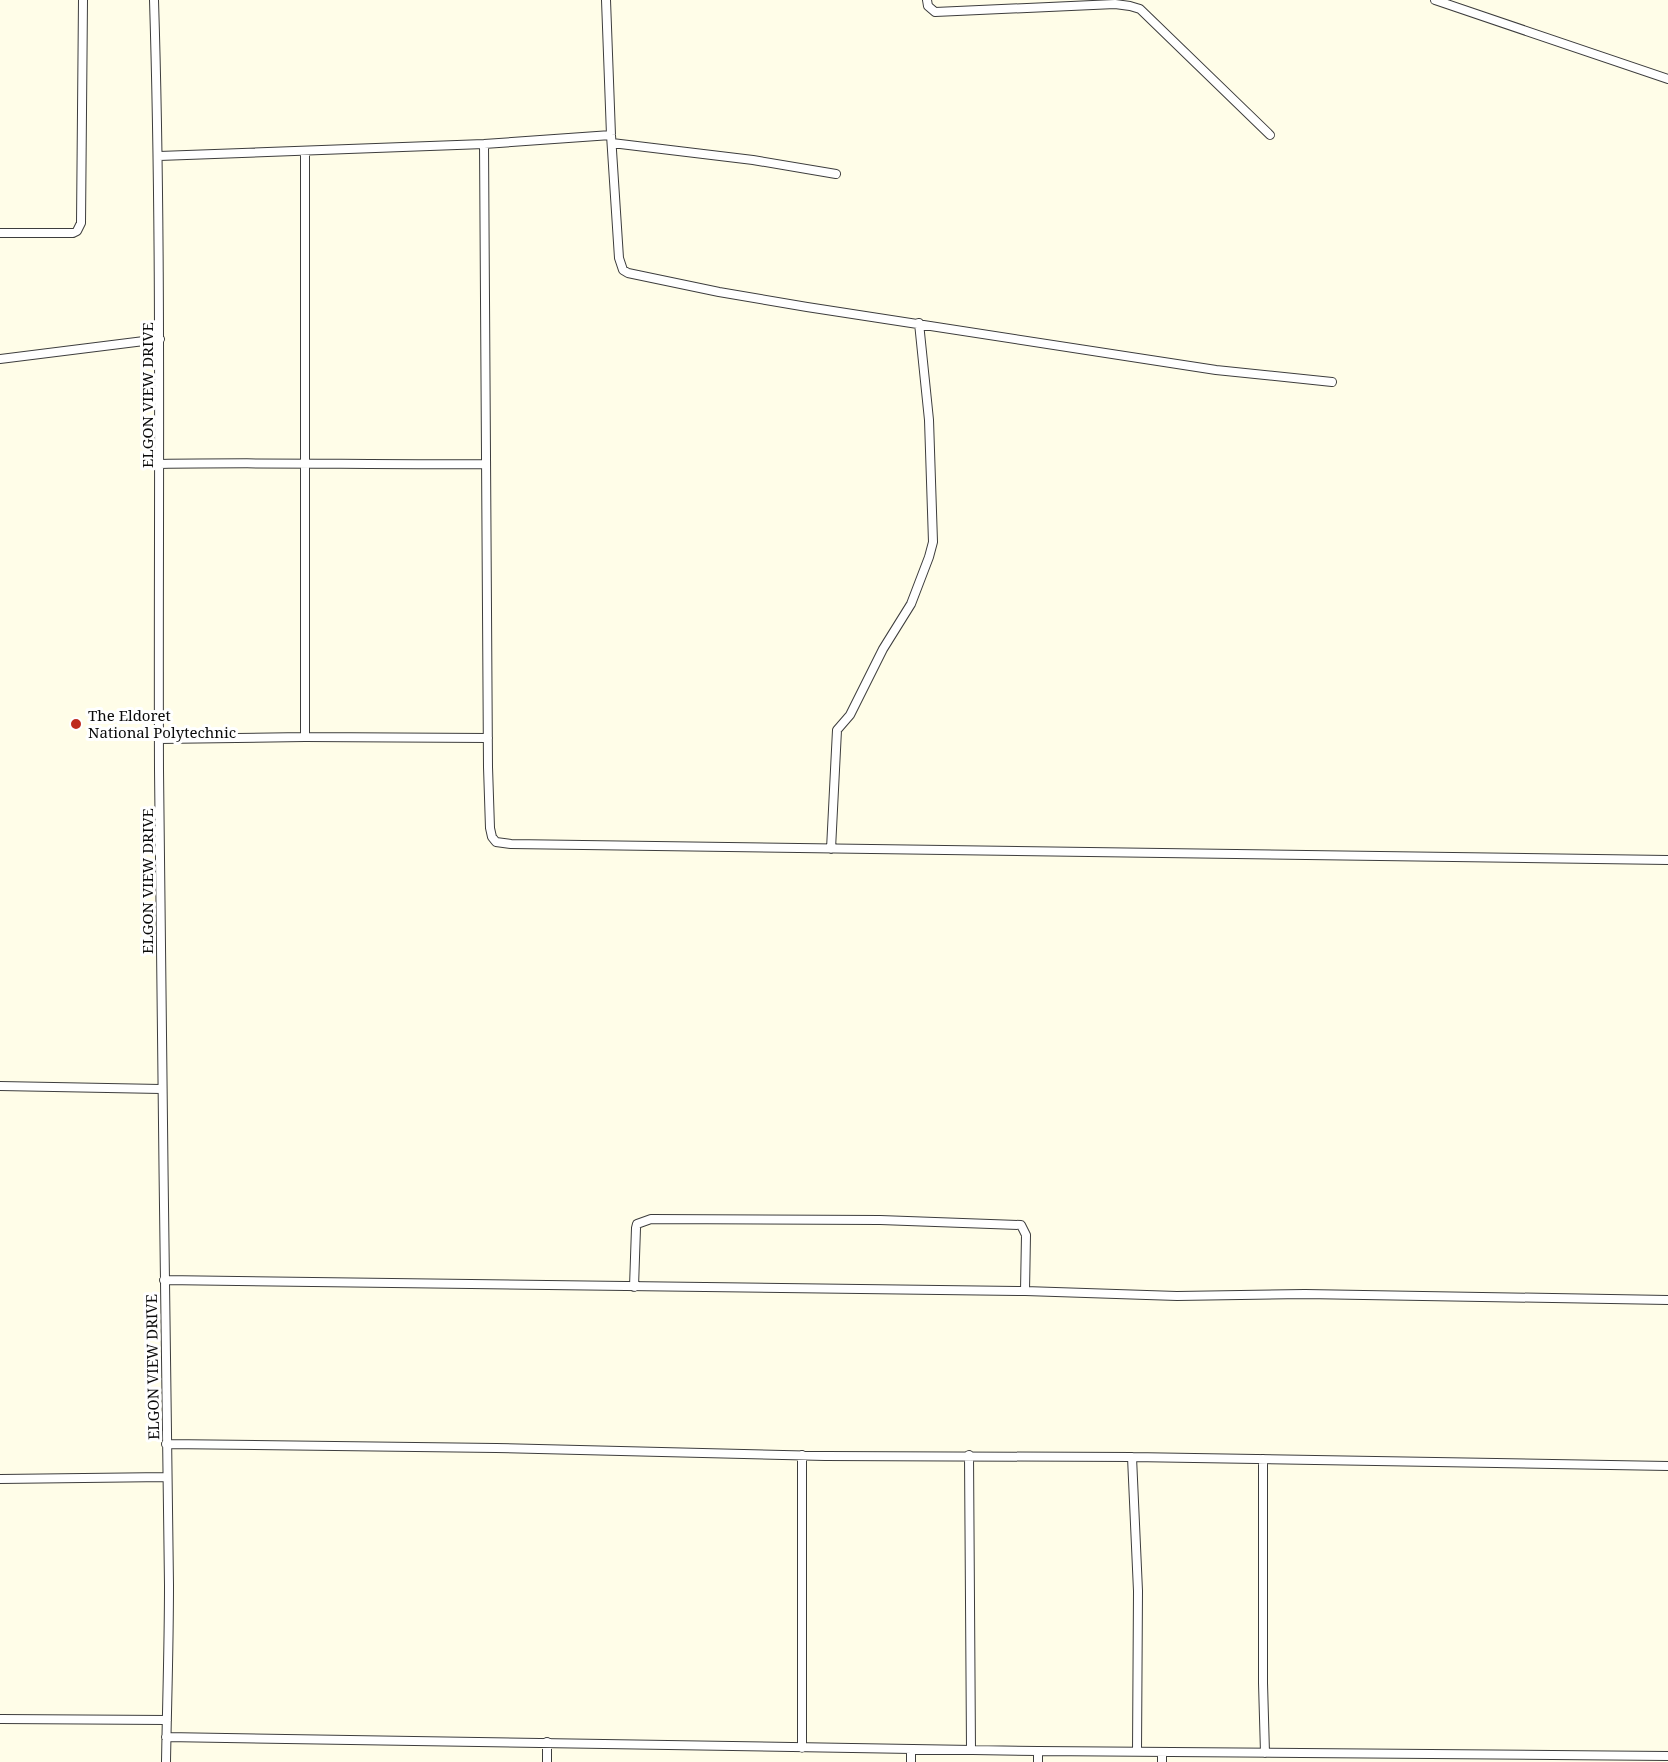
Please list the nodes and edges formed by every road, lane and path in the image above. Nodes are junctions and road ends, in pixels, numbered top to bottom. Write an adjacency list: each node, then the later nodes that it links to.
1 (83, 0): 14 (street)
2 (154, 0): 12 (street, ELGON VIEW DRIVE)
3 (606, 0): 9 (street)
4 (927, 0): 6 (street)
5 (1435, 0): 7 (street)
6 (1043, 3): 8 (street)
7 (1668, 79)
8 (1270, 135)
9 (612, 139): 10 (street); 13 (street); 15 (street)
10 (484, 144): 11 (street); 21 (street)
11 (305, 151): 12 (street); 19 (street)
12 (159, 156): 16 (street, ELGON VIEW DRIVE)
13 (836, 174)
14 (0, 233)
15 (919, 323): 18 (street); 25 (street)
16 (160, 339): 17 (street); 20 (street, ELGON VIEW DRIVE)
17 (0, 359)
18 (1332, 382)
19 (304, 463): 20 (street); 21 (street); 22 (street)
20 (160, 464): 24 (street, ELGON VIEW DRIVE)
21 (486, 464): 23 (street)
22 (305, 737): 23 (street); 24 (street)
23 (488, 738): 25 (street)
24 (159, 739): 28 (street, ELGON VIEW DRIVE)
25 (831, 849): 26 (street)
26 (1668, 860)
27 (0, 1086): 28 (street)
28 (161, 1089): 29 (street, ELGON VIEW DRIVE)
29 (164, 1280): 30 (street); 33 (street, ELGON VIEW DRIVE)
30 (634, 1287): 31 (street); 31 (street)
31 (1025, 1292): 32 (street)
32 (1668, 1300)
33 (166, 1444): 34 (street); 39 (street, ELGON VIEW DRIVE)
34 (802, 1455): 35 (street); 45 (street)
35 (969, 1455): 36 (street); 47 (street)
36 (1132, 1456): 37 (street); 49 (street)
37 (1263, 1459): 38 (street); 51 (street)
38 (1668, 1466)
39 (167, 1477): 40 (street); 42 (street, ELGON VIEW DRIVE)
40 (0, 1479)
41 (0, 1719): 42 (street)
42 (167, 1720): 43 (street, ELGON VIEW DRIVE)
43 (166, 1737): 44 (street); 55 (street, ELGON VIEW DRIVE)
44 (547, 1742): 45 (street); 56 (street)
45 (802, 1748): 46 (street)
46 (911, 1749): 47 (street); 57 (street)
47 (971, 1749): 48 (street)
48 (1038, 1751): 49 (street); 58 (street)
49 (1137, 1751): 50 (street)
50 (1162, 1752): 51 (street); 59 (street)
51 (1265, 1753): 52 (street)
52 (1282, 1753): 54 (street); 60 (street)
53 (1668, 1756): 54 (street)
54 (1542, 1759)
55 (166, 1762)
56 (548, 1762)
57 (911, 1762)
58 (1038, 1762)
59 (1162, 1762)
60 (1282, 1762)

